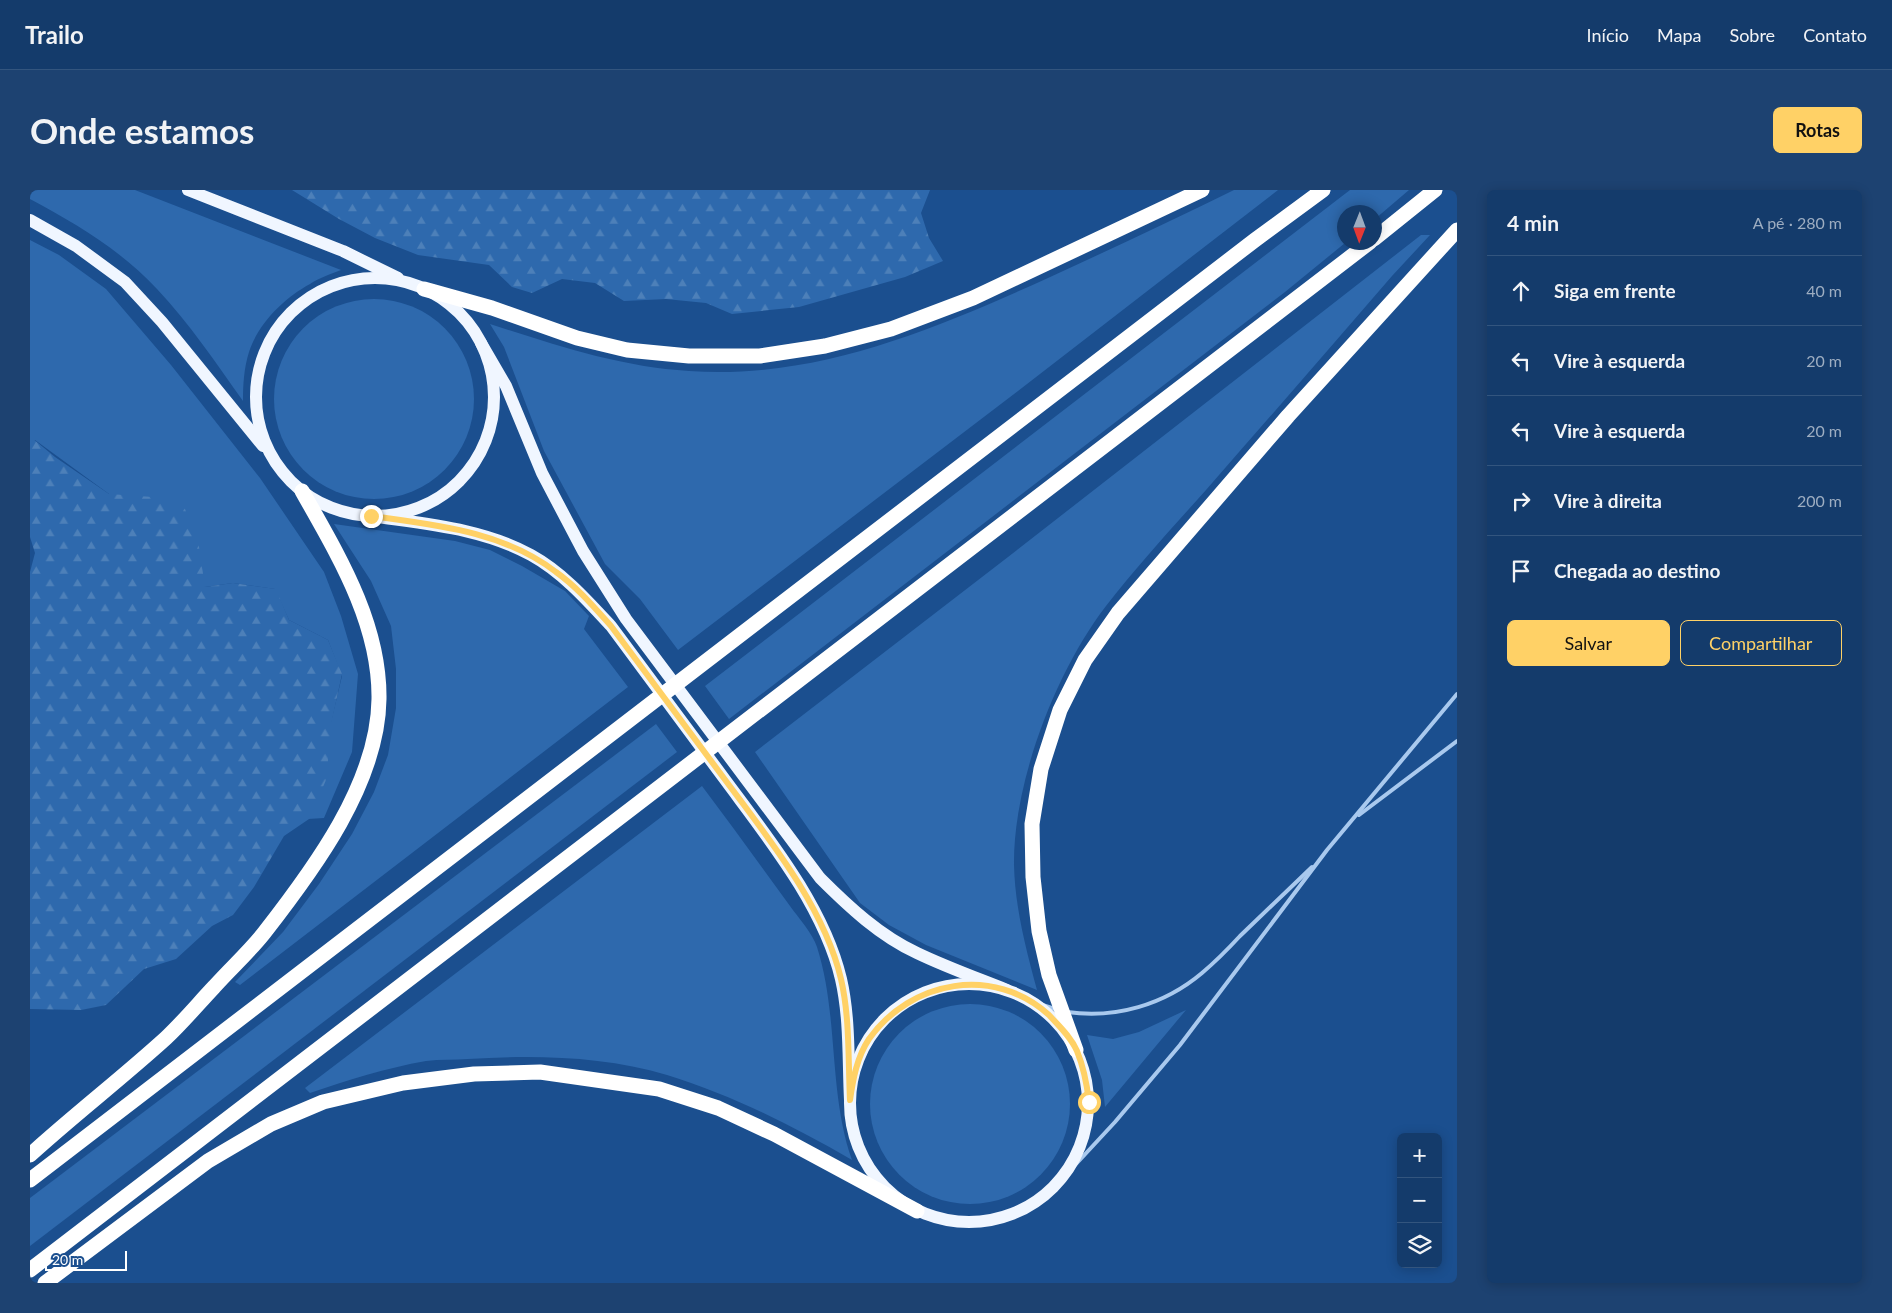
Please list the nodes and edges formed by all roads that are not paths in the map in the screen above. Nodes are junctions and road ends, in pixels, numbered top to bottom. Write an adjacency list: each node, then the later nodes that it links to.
1 (188, 190): 9 (main road)
2 (1202, 190): 9 (highway)
3 (1323, 190): 24 (highway)
4 (1435, 190): 7 (highway)
5 (30, 220): 11 (main road)
6 (1457, 230): 20 (highway)
7 (1382, 233)
8 (1360, 250): 27 (highway)
9 (418, 286): 10 (main road); 11 (main road)
10 (481, 343): 13 (main road); 18 (main road)
11 (270, 454): 12 (main road)
12 (302, 491): 13 (main road); 23 (highway)
13 (371, 516): 22 (main road)
14 (1457, 694): 16 (lane)
15 (1457, 740): 16 (lane)
16 (1353, 820): 17 (lane)
17 (1321, 859): 20 (lane); 25 (lane)
18 (1007, 990): 19 (main road); 22 (main road)
19 (1030, 1001): 20 (lane); 21 (main road)
20 (1062, 1012): 21 (highway)
21 (1076, 1050): 25 (main road)
22 (850, 1100): 26 (main road)
23 (30, 1155)
24 (30, 1180)
25 (1050, 1192): 26 (main road)
26 (918, 1211): 28 (highway)
27 (30, 1270)
28 (45, 1283)

